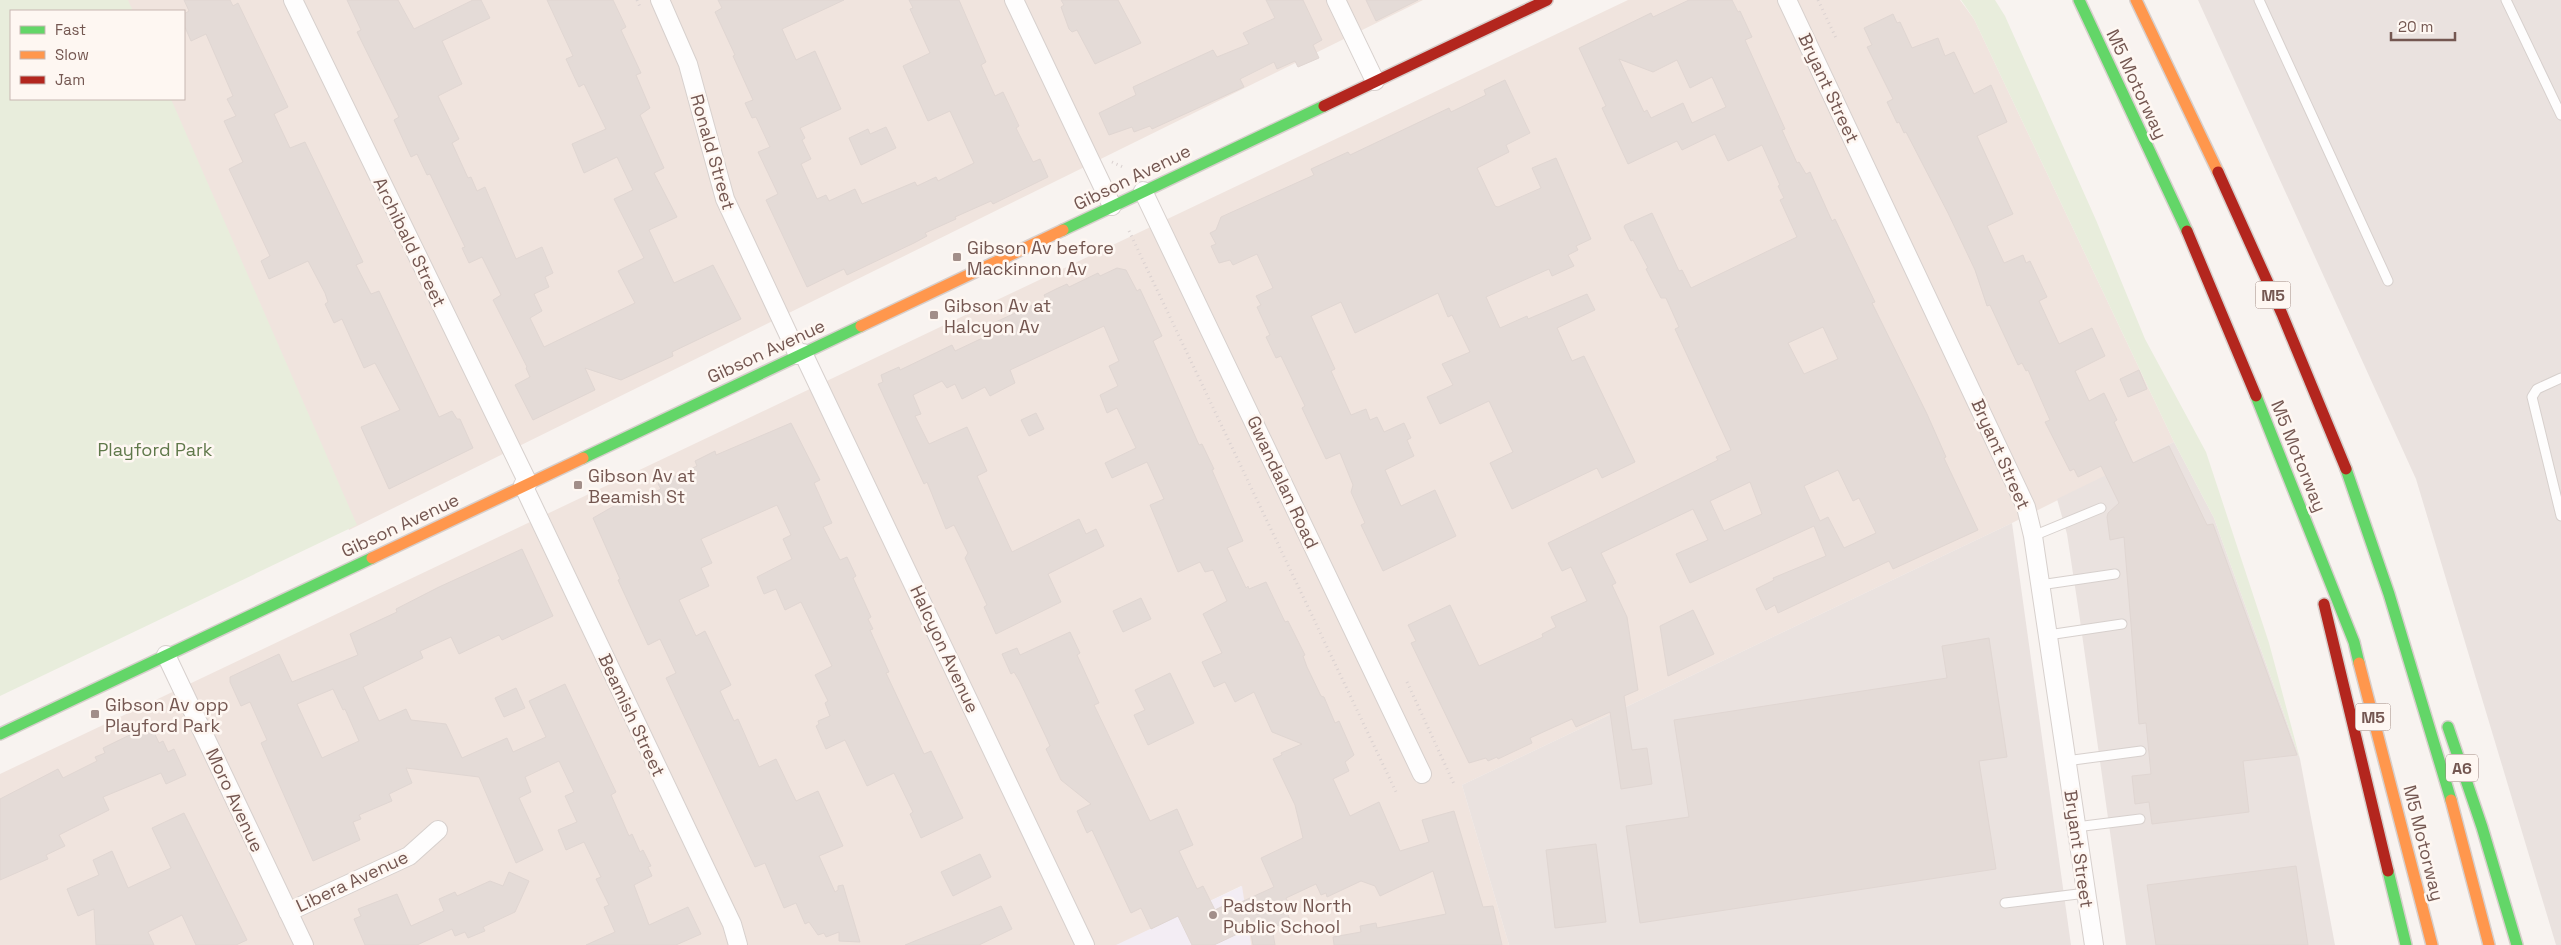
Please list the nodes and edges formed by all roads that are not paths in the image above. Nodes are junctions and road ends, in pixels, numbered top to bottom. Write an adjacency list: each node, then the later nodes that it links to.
1 (293, 0): 18 (street, Archibald Street)
2 (660, 0): 16 (street, Ronald Street)
3 (1014, 0): 14 (street)
4 (1336, 0): 11 (street)
5 (1547, 0): 11 (main road, Gibson Avenue)
6 (1787, 0): 22 (street, Bryant Street)
7 (2078, 0): 19 (main road, M5 Motorway / M5)
8 (2136, 0): 25 (main road, M5 Motorway / M5)
9 (2259, 0): 15 (lane)
10 (2506, 0): 12 (lane)
11 (1375, 80): 13 (main road, Gibson Avenue)
12 (2561, 115)
13 (1143, 191): 14 (main road, Gibson Avenue); 34 (street, Gwandalan Road)
14 (1112, 206): 16 (main road, Gibson Avenue)
15 (2388, 281)
16 (801, 354): 18 (main road, Gibson Avenue); 43 (street, Halcyon Avenue)
17 (2561, 378): 21 (lane)
18 (525, 484): 28 (main road, Gibson Avenue); 42 (street, Beamish Street)
19 (2297, 495): 45 (main road, M5); 46 (main road, M5 Motorway / M5)
20 (2101, 508): 22 (lane)
21 (2561, 516)
22 (2033, 536): 24 (street, Bryant Street)
23 (2115, 574): 24 (lane)
24 (2040, 584): 27 (street, Bryant Street)
25 (2391, 597): 29 (main road); 47 (main road, M5 Motorway / M5)
26 (2122, 624): 27 (lane)
27 (2048, 635): 33 (street, Bryant Street)
28 (166, 655): 31 (main road, Gibson Avenue); 40 (street, Moro Avenue)
29 (2423, 666)
30 (2445, 718): 48 (main road, A6)
31 (0, 734)
32 (2141, 751): 33 (lane)
33 (2066, 761): 36 (street, Bryant Street)
34 (1422, 774)
35 (2140, 819): 36 (lane)
36 (2076, 827): 38 (street, Bryant Street)
37 (438, 830): 40 (street, Libera Avenue)
38 (2086, 893): 39 (lane); 44 (street, Bryant Street)
39 (2005, 903)
40 (288, 912): 41 (street, Moro Avenue)
41 (304, 945)
42 (738, 945)
43 (1085, 945)
44 (2094, 945)
45 (2406, 945)
46 (2432, 945)
47 (2490, 945)
48 (2517, 945)

